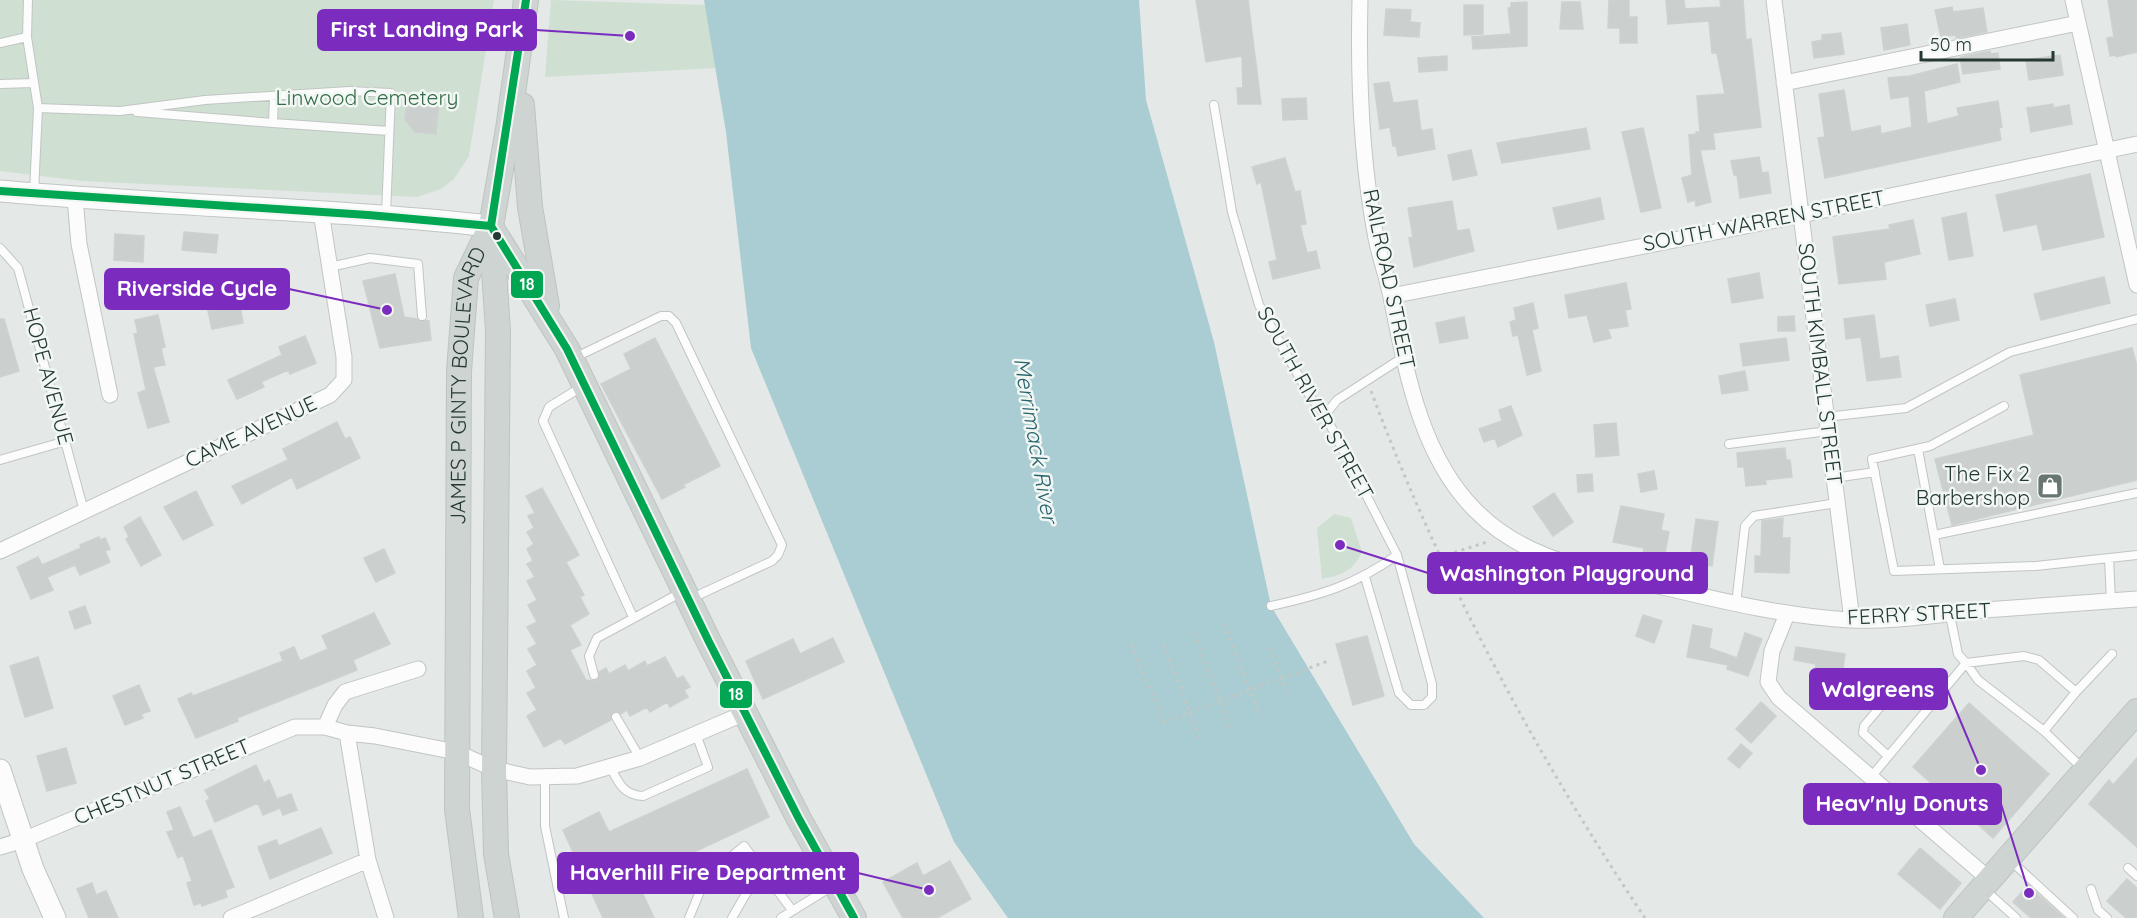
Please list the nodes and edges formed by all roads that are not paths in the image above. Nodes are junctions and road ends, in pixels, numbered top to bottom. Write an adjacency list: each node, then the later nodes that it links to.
1 (27, 0): 7 (lane)
2 (526, 0): 9 (main road)
3 (1360, 0): 31 (street, RAILROAD STREET)
4 (1774, 0): 11 (street, SOUTH KIMBALL STREET)
5 (2073, 0): 6 (street)
6 (2078, 23): 11 (street); 20 (street)
7 (27, 37): 8 (lane); 10 (lane)
8 (0, 43)
9 (519, 51): 27 (main road); 34 (main road)
10 (34, 83): 12 (lane); 15 (lane)
11 (1785, 83): 26 (street, SOUTH KIMBALL STREET)
12 (0, 84)
13 (274, 98): 16 (lane); 17 (lane); 18 (lane)
14 (1214, 105): 40 (lane, SOUTH RIVER STREET)
15 (38, 108): 16 (lane); 22 (lane)
16 (120, 111): 17 (lane)
17 (273, 123): 18 (lane)
18 (389, 130): 25 (lane)
19 (2137, 144): 20 (street, SOUTH WARREN STREET)
20 (2106, 150): 26 (street, SOUTH WARREN STREET); 30 (street)
21 (0, 192): 22 (main road)
22 (34, 194): 23 (main road)
23 (75, 198): 24 (main road); 38 (street)
24 (321, 212): 25 (main road); 29 (street, CAME AVENUE)
25 (386, 214): 27 (main road)
26 (1801, 215): 31 (street, SOUTH WARREN STREET); 41 (street, SOUTH KIMBALL STREET)
27 (491, 226): 34 (main road); 81 (main road, JAMES P GINTY BOULEVARD); 85 (main road, JAMES P GINTY BOULEVARD)
28 (0, 248): 42 (lane, HOPE AVENUE)
29 (330, 267): 32 (lane); 50 (street, CAME AVENUE)
30 (2137, 285)
31 (1391, 296): 35 (street, RAILROAD STREET)
32 (422, 316)
33 (2137, 319): 41 (lane)
34 (550, 320): 36 (main road)
35 (1402, 358): 40 (lane); 52 (street, RAILROAD STREET)
36 (572, 359): 37 (main road); 59 (lane)
37 (584, 385): 59 (main road); 66 (lane)
38 (110, 395)
39 (2004, 406): 44 (lane)
40 (1325, 415): 54 (lane, SOUTH RIVER STREET)
41 (1827, 424): 43 (lane); 47 (street, SOUTH KIMBALL STREET)
42 (66, 441): 45 (lane); 50 (lane, HOPE AVENUE)
43 (1729, 444)
44 (1918, 449): 46 (lane); 51 (lane)
45 (0, 460)
46 (1875, 472): 47 (lane); 57 (lane)
47 (1834, 478): 49 (street, SOUTH KIMBALL STREET)
48 (2137, 493): 51 (lane)
49 (1837, 503): 62 (lane); 67 (street, SOUTH KIMBALL STREET)
50 (84, 511): 53 (street, CAME AVENUE)
51 (1934, 534): 57 (lane)
52 (1529, 550): 62 (street, FERRY STREET)
53 (0, 551)
54 (1397, 555): 58 (lane); 58 (lane, SOUTH RIVER STREET)
55 (2137, 555): 56 (lane)
56 (2109, 558): 57 (lane); 61 (lane)
57 (1940, 569)
58 (1365, 577): 63 (lane)
59 (687, 596): 66 (lane); 75 (main road)
60 (2137, 599): 61 (street, FERRY STREET)
61 (2111, 601): 65 (street, FERRY STREET)
62 (1736, 605): 64 (street, FERRY STREET)
63 (1271, 606)
64 (1787, 614): 67 (street, FERRY STREET); 89 (street)
65 (1950, 615): 67 (street, FERRY STREET); 69 (lane)
66 (633, 617): 71 (lane)
67 (1852, 620)
68 (2112, 654): 73 (lane)
69 (1966, 663): 73 (lane); 78 (lane); 82 (lane)
70 (418, 669): 77 (street)
71 (594, 675)
72 (1902, 681): 82 (lane)
73 (2076, 692): 78 (lane)
74 (2137, 711): 87 (main road)
75 (745, 713): 80 (street, CHESTNUT STREET); 98 (main road)
76 (616, 717): 83 (lane)
77 (325, 727): 79 (street, CHESTNUT STREET); 90 (street, CHESTNUT STREET)
78 (2044, 731): 87 (lane)
79 (347, 733): 81 (street, CHESTNUT STREET); 93 (street)
80 (696, 734): 83 (street, CHESTNUT STREET); 84 (lane)
81 (456, 752): 85 (street, CHESTNUT STREET); 104 (main road, JAMES P GINTY BOULEVARD)
82 (1888, 756): 89 (lane)
83 (640, 758): 84 (street, CHESTNUT STREET)
84 (610, 766): 88 (street, CHESTNUT STREET)
85 (494, 769): 88 (street, CHESTNUT STREET); 105 (main road, JAMES P GINTY BOULEVARD)
86 (0, 770): 90 (main road)
87 (2085, 771): 92 (main road)
88 (545, 777): 106 (lane)
89 (1871, 777): 97 (street)
90 (23, 840): 91 (street, CHESTNUT STREET); 102 (main road)
91 (0, 847)
92 (2008, 859): 97 (main road); 113 (lane)
93 (368, 860): 101 (street); 103 (street)
94 (2128, 868): 95 (lane)
95 (2137, 876)
96 (767, 877): 100 (lane); 107 (lane); 108 (lane)
97 (1986, 884): 111 (main road); 112 (lane)
98 (835, 885): 100 (lane); 110 (main road)
99 (2091, 890): 114 (lane)
100 (792, 910): 109 (lane)
101 (234, 917)
102 (55, 918)
103 (386, 918)
104 (471, 918)
105 (507, 918)
106 (564, 918)
107 (689, 918)
108 (732, 918)
109 (781, 918)
110 (854, 918)
111 (1956, 918)
112 (2016, 918)
113 (2073, 918)
114 (2107, 918)

